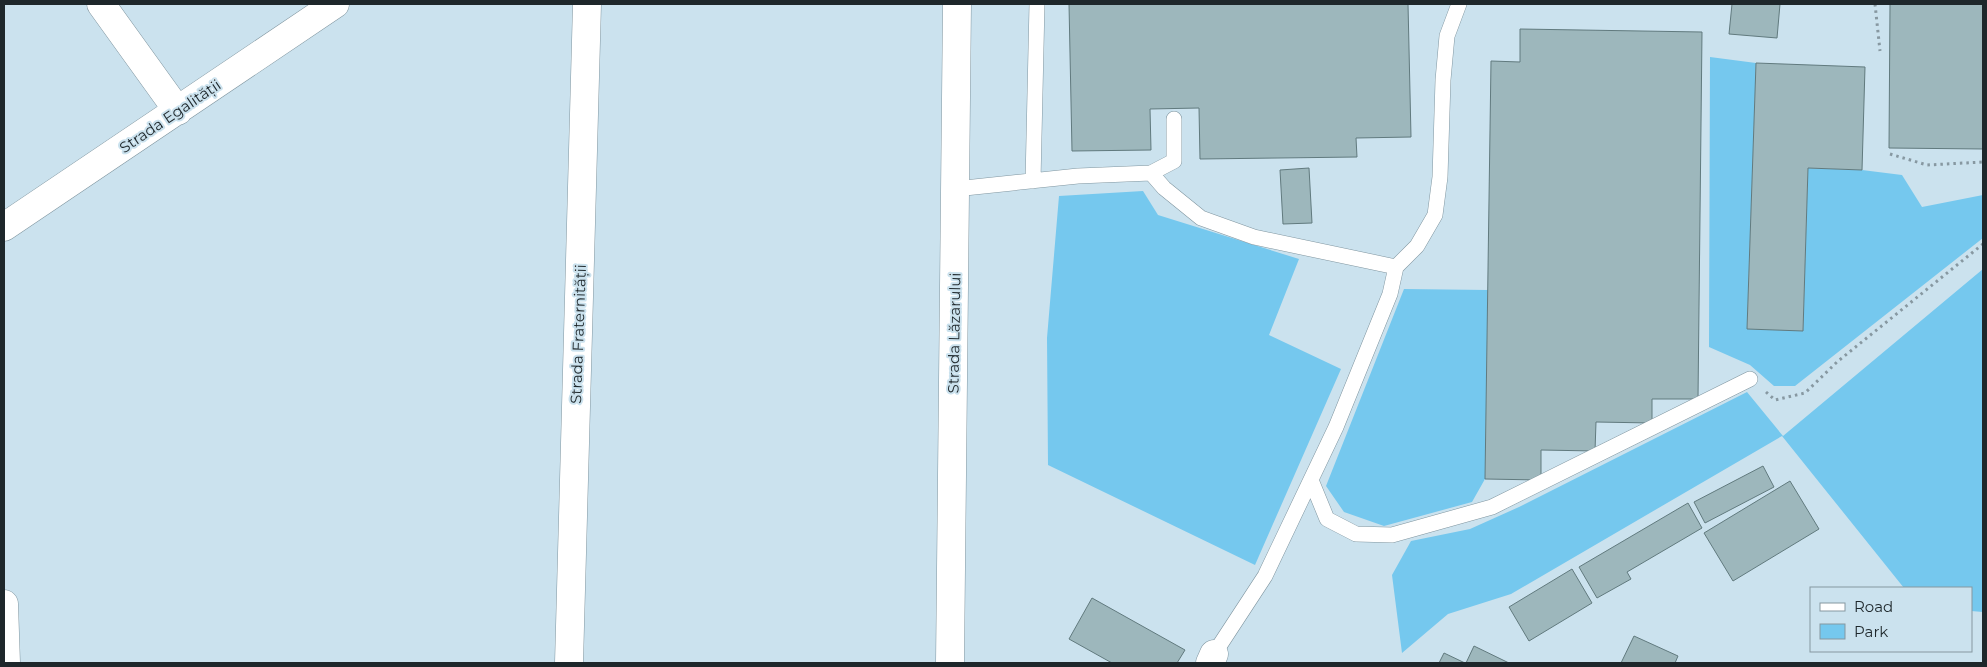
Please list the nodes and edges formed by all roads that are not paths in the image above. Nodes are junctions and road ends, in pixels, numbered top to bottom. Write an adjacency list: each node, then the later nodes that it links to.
1 (101, 4): 7 (street)
2 (335, 4): 7 (street, Strada Egalității)
3 (587, 4): 19 (street, Strada Fraternității)
4 (957, 4): 11 (street, Strada Lăzarului)
5 (1037, 4): 10 (lane)
6 (1459, 4): 13 (lane)
7 (178, 111): 12 (street, Strada Egalității)
8 (1174, 119): 9 (lane)
9 (1151, 173): 10 (lane); 13 (lane)
10 (1033, 181): 11 (lane)
11 (955, 189): 20 (street, Strada Lăzarului)
12 (4, 227)
13 (1396, 267): 15 (lane)
14 (1750, 378): 15 (lane)
15 (1311, 480): 17 (lane)
16 (4, 604): 18 (street)
17 (1212, 659)
18 (6, 663)
19 (569, 663)
20 (950, 663)

